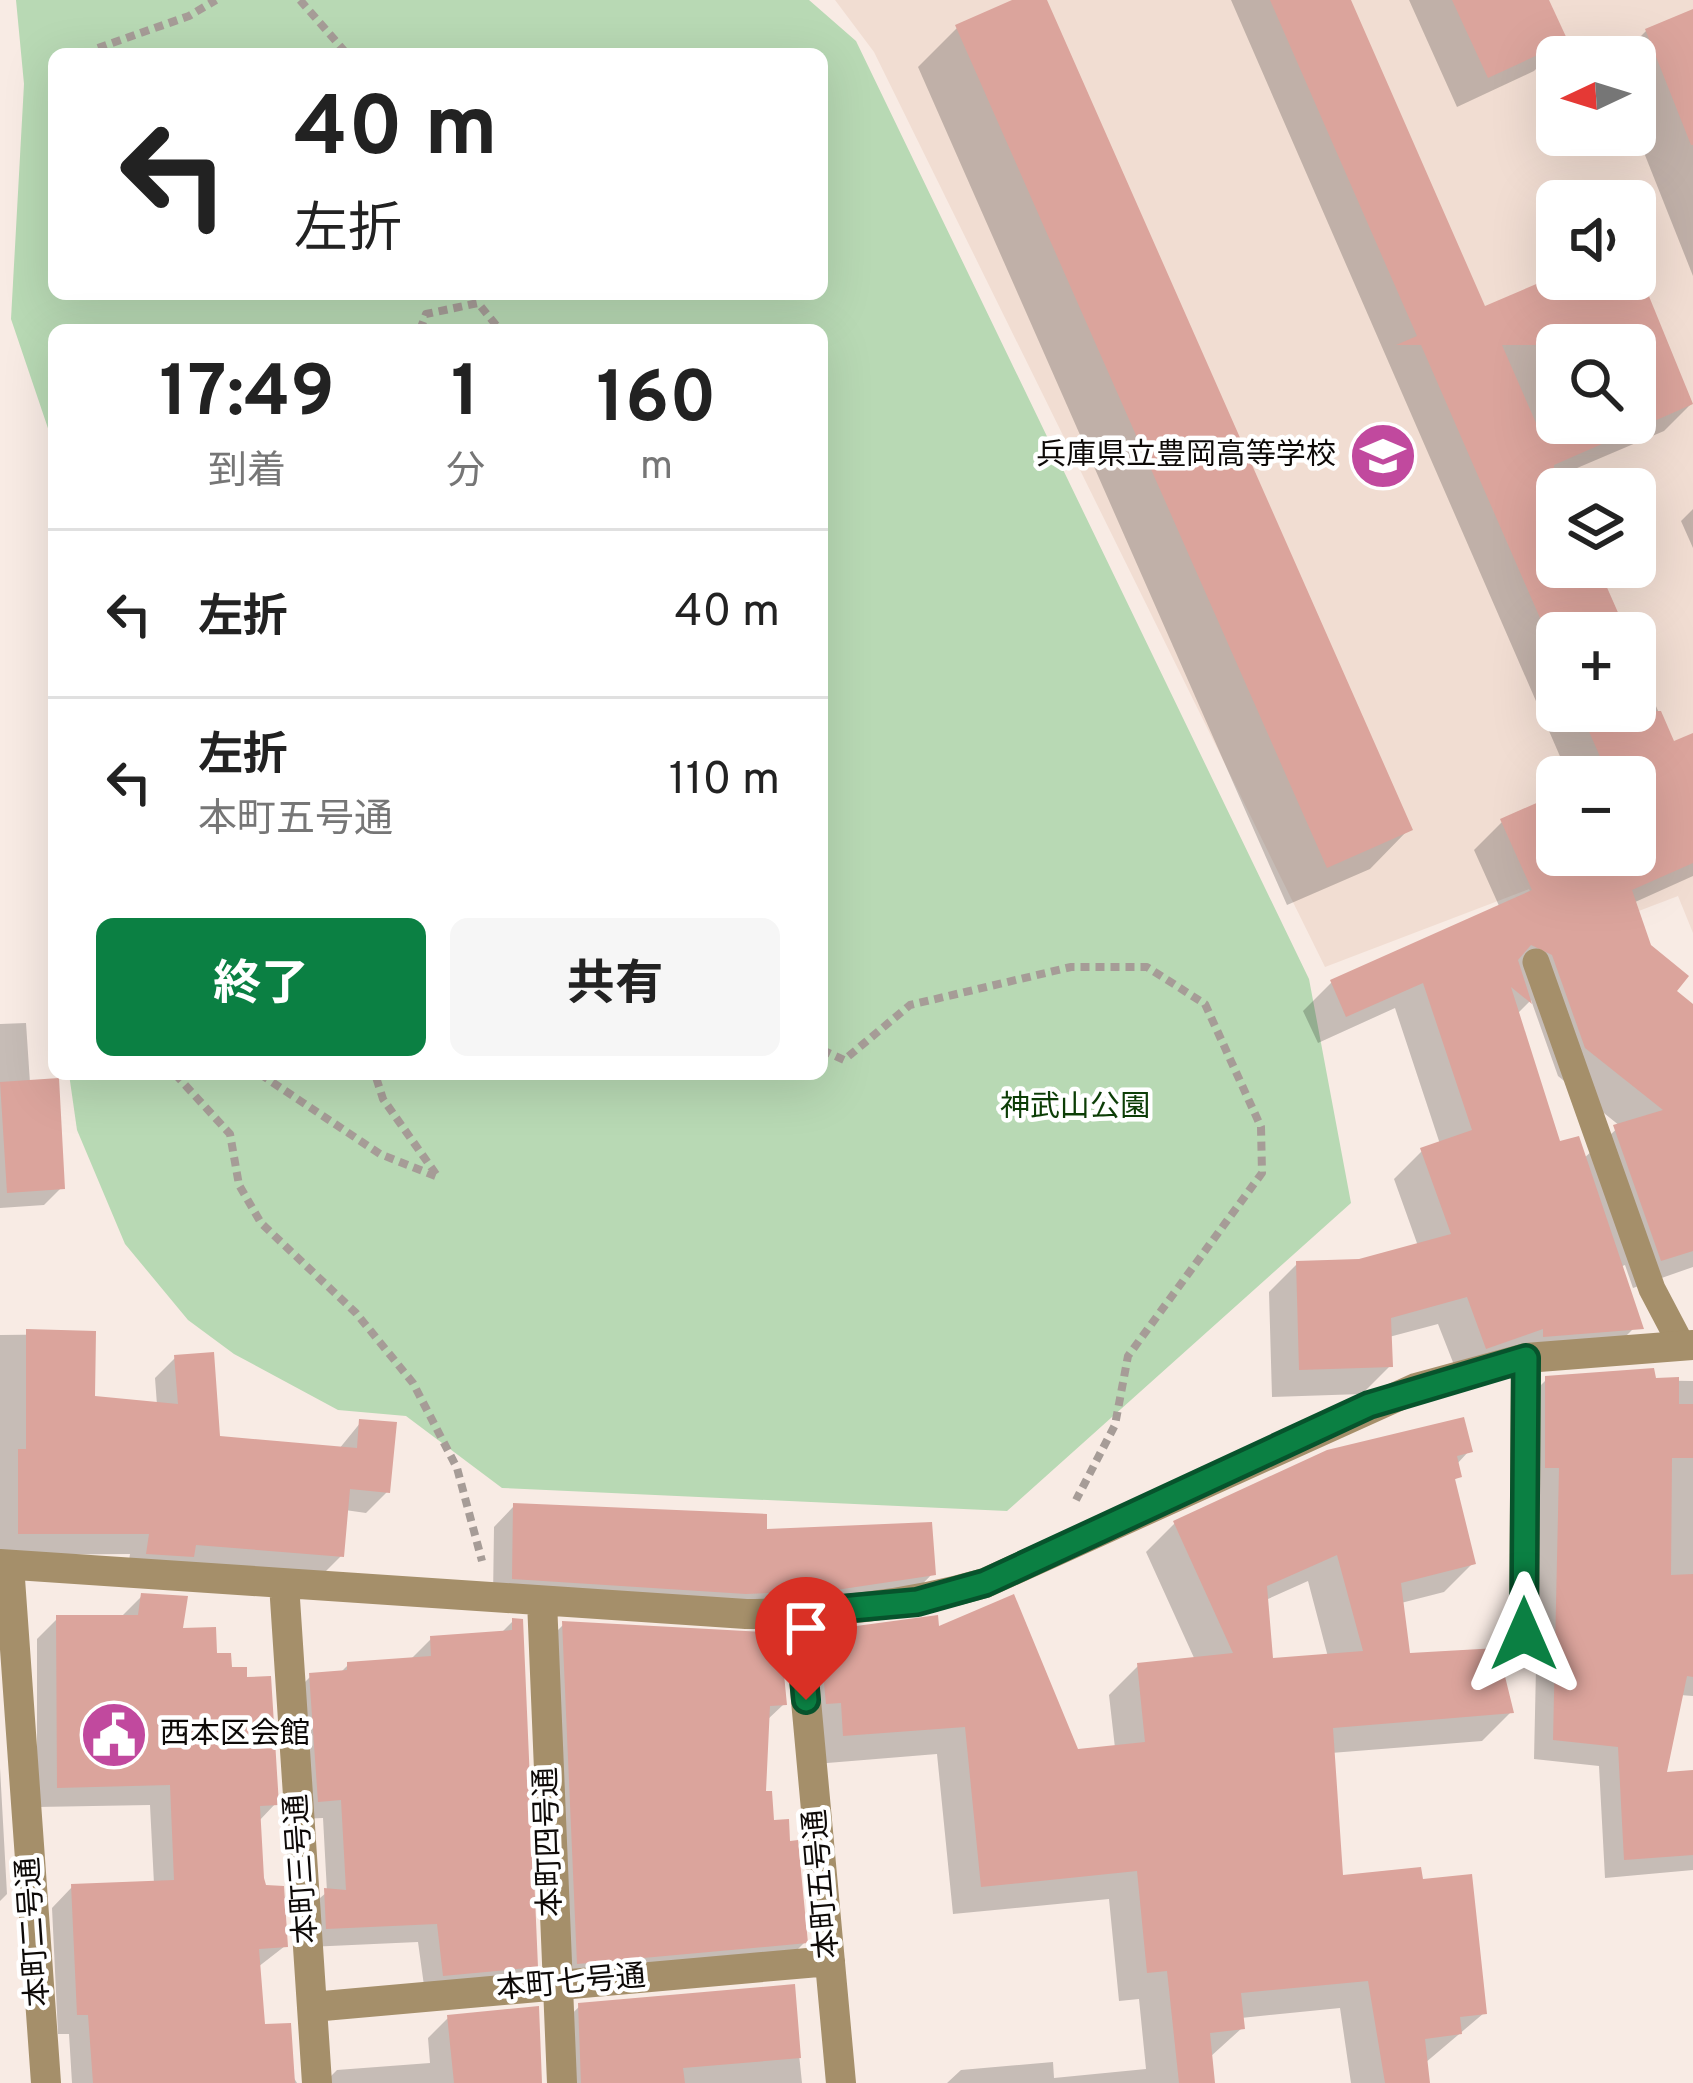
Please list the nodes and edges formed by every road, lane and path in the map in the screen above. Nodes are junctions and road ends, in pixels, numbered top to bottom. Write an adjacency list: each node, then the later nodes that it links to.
1 (215, 0): 3 (path)
2 (300, 0): 4 (path)
3 (98, 48)
4 (342, 48)
5 (423, 324): 6 (path)
6 (495, 324)
7 (1536, 962): 12 (lane)
8 (828, 1053): 14 (path)
9 (180, 1080): 16 (path)
10 (269, 1080): 11 (path)
11 (377, 1080)
12 (1687, 1346): 13 (street)
13 (1526, 1358): 14 (street); 20 (street)
14 (1057, 1552): 19 (street)
15 (4, 1564): 17 (street); 24 (street, 本町二号通)
16 (484, 1569)
17 (284, 1584): 18 (street); 23 (street, 本町三号通)
18 (542, 1601): 19 (street); 22 (street, 本町四号通)
19 (798, 1613): 21 (street, 本町五号通)
20 (1524, 1634)
21 (830, 1961): 22 (street, 本町七号通); 27 (street, 本町五号通)
22 (554, 1986): 23 (street, 本町七号通); 26 (street, 本町四号通)
23 (312, 2007): 25 (street, 本町三号通)
24 (46, 2083)
25 (317, 2083)
26 (562, 2083)
27 (841, 2083)

